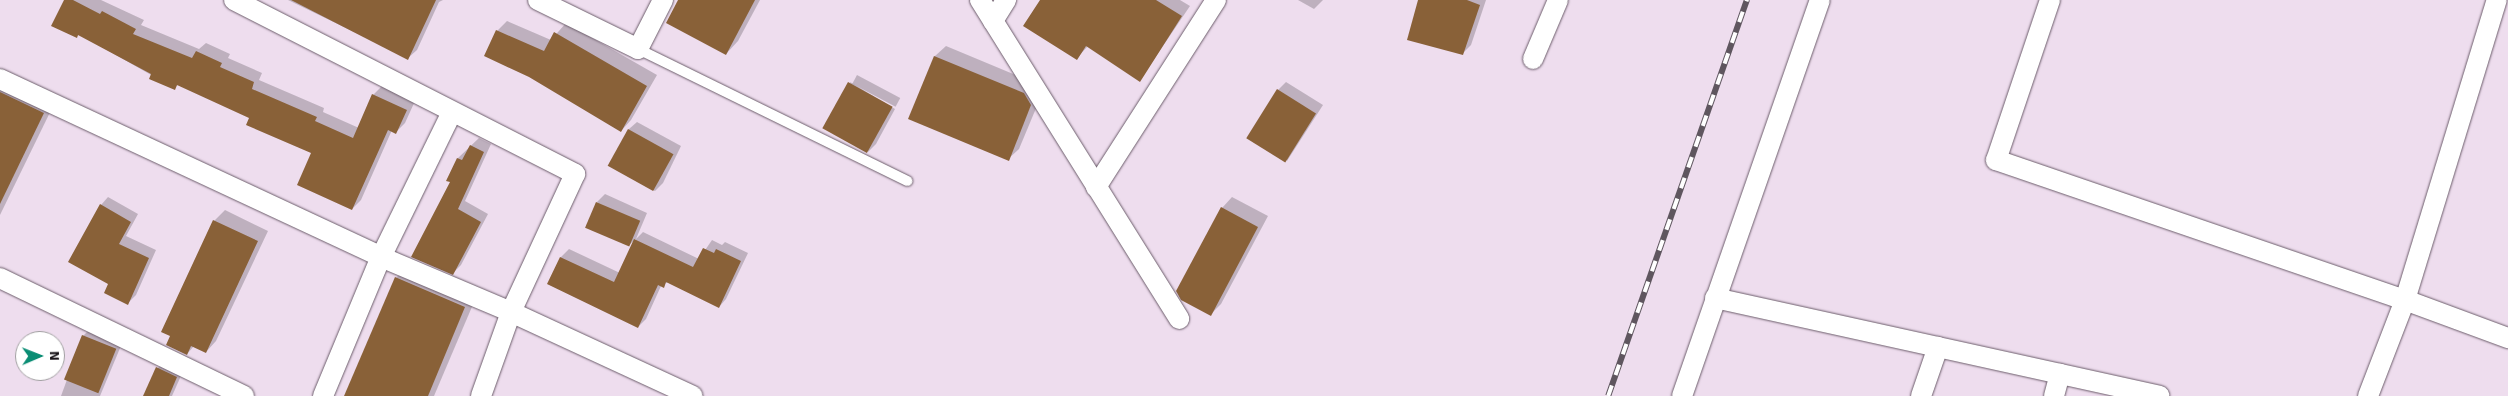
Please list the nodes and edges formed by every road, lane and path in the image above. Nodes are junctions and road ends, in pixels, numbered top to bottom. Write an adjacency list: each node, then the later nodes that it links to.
1 (234, 0): 15 (street)
2 (538, 0): 12 (street)
3 (663, 0): 12 (street)
4 (980, 0): 11 (street)
5 (1006, 0): 11 (street)
6 (1216, 0): 17 (street)
7 (1558, 0): 13 (street)
8 (1820, 0): 20 (street)
9 (2050, 0): 21 (street)
10 (2497, 0): 21 (street)
11 (993, 21): 17 (street)
12 (638, 49): 16 (lane)
13 (1533, 59)
14 (0, 79): 18 (street)
15 (452, 112): 18 (street); 22 (street)
16 (907, 181)
17 (1096, 187): 23 (street)
18 (380, 257): 22 (street); 29 (street)
19 (0, 278): 28 (street)
20 (1715, 298): 25 (street); 32 (street)
21 (2404, 300): 24 (street); 35 (street)
22 (511, 312): 30 (street); 31 (street)
23 (1179, 319)
24 (2508, 338)
25 (1938, 347): 26 (street); 33 (street)
26 (2060, 374): 27 (street); 34 (street)
27 (2154, 395)
28 (244, 396)
29 (323, 396)
30 (481, 396)
31 (693, 396)
32 (1682, 396)
33 (1921, 396)
34 (2054, 396)
35 (2368, 396)

